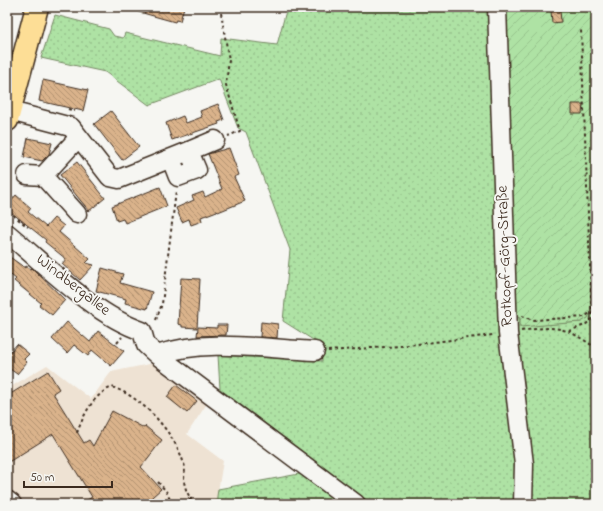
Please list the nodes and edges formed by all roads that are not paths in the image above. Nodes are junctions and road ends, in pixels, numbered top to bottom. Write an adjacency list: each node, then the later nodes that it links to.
1 (37, 7): 3 (main road)
2 (497, 7): 13 (street, Rotkopf-Görg-Straße)
3 (8, 115): 4 (street)
4 (79, 137): 5 (street); 6 (street)
5 (215, 140)
6 (77, 214)
7 (7, 234): 9 (street, Windbergallee)
8 (315, 352): 9 (street)
9 (157, 355): 12 (street)
10 (7, 500): 11 (street)
11 (12, 504)
12 (356, 504)
13 (523, 504)

